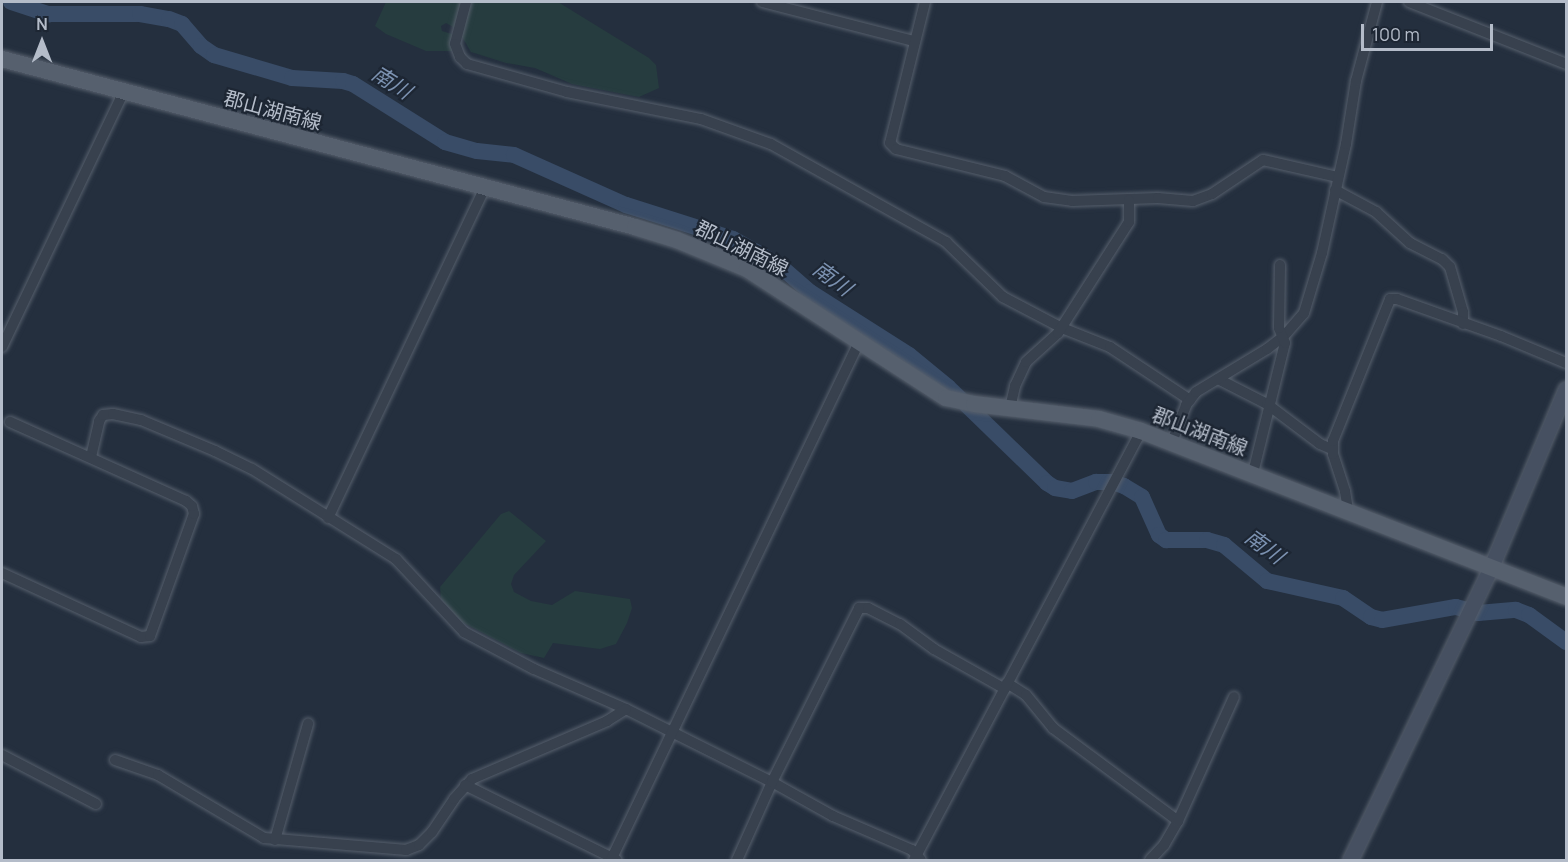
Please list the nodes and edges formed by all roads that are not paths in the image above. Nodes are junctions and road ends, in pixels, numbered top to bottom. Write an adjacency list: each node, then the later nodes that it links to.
1 (466, 2): 16 (street)
2 (762, 2): 6 (street)
3 (925, 2): 6 (street)
4 (1377, 2): 10 (street)
5 (1409, 2): 8 (street)
6 (914, 41): 13 (street)
7 (2, 59): 9 (main road, 郡山湖南線)
8 (1566, 64)
9 (123, 93): 11 (main road, 郡山湖南線); 19 (street)
10 (1338, 177): 12 (street); 13 (street)
11 (485, 187): 18 (main road, 郡山湖南線); 33 (street)
12 (1335, 190): 15 (street); 17 (street)
13 (1129, 200): 16 (street)
14 (1281, 264): 17 (street)
15 (1463, 324): 20 (street); 29 (street)
16 (1062, 328): 23 (street); 25 (street)
17 (1284, 336): 21 (street); 24 (street)
18 (860, 340): 25 (main road, 郡山湖南線); 41 (street)
19 (2, 347)
20 (1566, 363)
21 (1218, 380): 23 (street); 24 (street)
22 (1566, 389): 34 (street)
23 (1190, 400): 28 (street)
24 (1270, 406): 29 (street); 31 (street)
25 (1010, 408): 27 (main road, 郡山湖南線)
26 (10, 422): 30 (street)
27 (1141, 431): 28 (main road, 郡山湖南線); 37 (street)
28 (1172, 442): 31 (main road, 郡山湖南線)
29 (1332, 449): 32 (street)
30 (91, 457): 33 (street); 35 (street)
31 (1252, 473): 32 (main road, 郡山湖南線)
32 (1348, 510): 34 (main road, 郡山湖南線)
33 (328, 518): 39 (street)
34 (1491, 567): 36 (main road, 郡山湖南線); 53 (street)
35 (2, 573)
36 (1566, 597)
37 (1006, 686): 44 (street); 47 (street); 49 (street)
38 (1234, 697): 47 (street)
39 (626, 709): 41 (street); 45 (street)
40 (308, 724): 48 (street)
41 (673, 733): 44 (street); 50 (street)
42 (2, 755): 46 (street)
43 (114, 760): 48 (street)
44 (772, 782): 49 (street); 51 (street)
45 (465, 785): 48 (street); 50 (street)
46 (96, 804)
47 (1178, 821): 52 (street)
48 (275, 840)
49 (917, 859)
50 (613, 860)
51 (736, 861)
52 (1150, 861)
53 (1350, 861)

